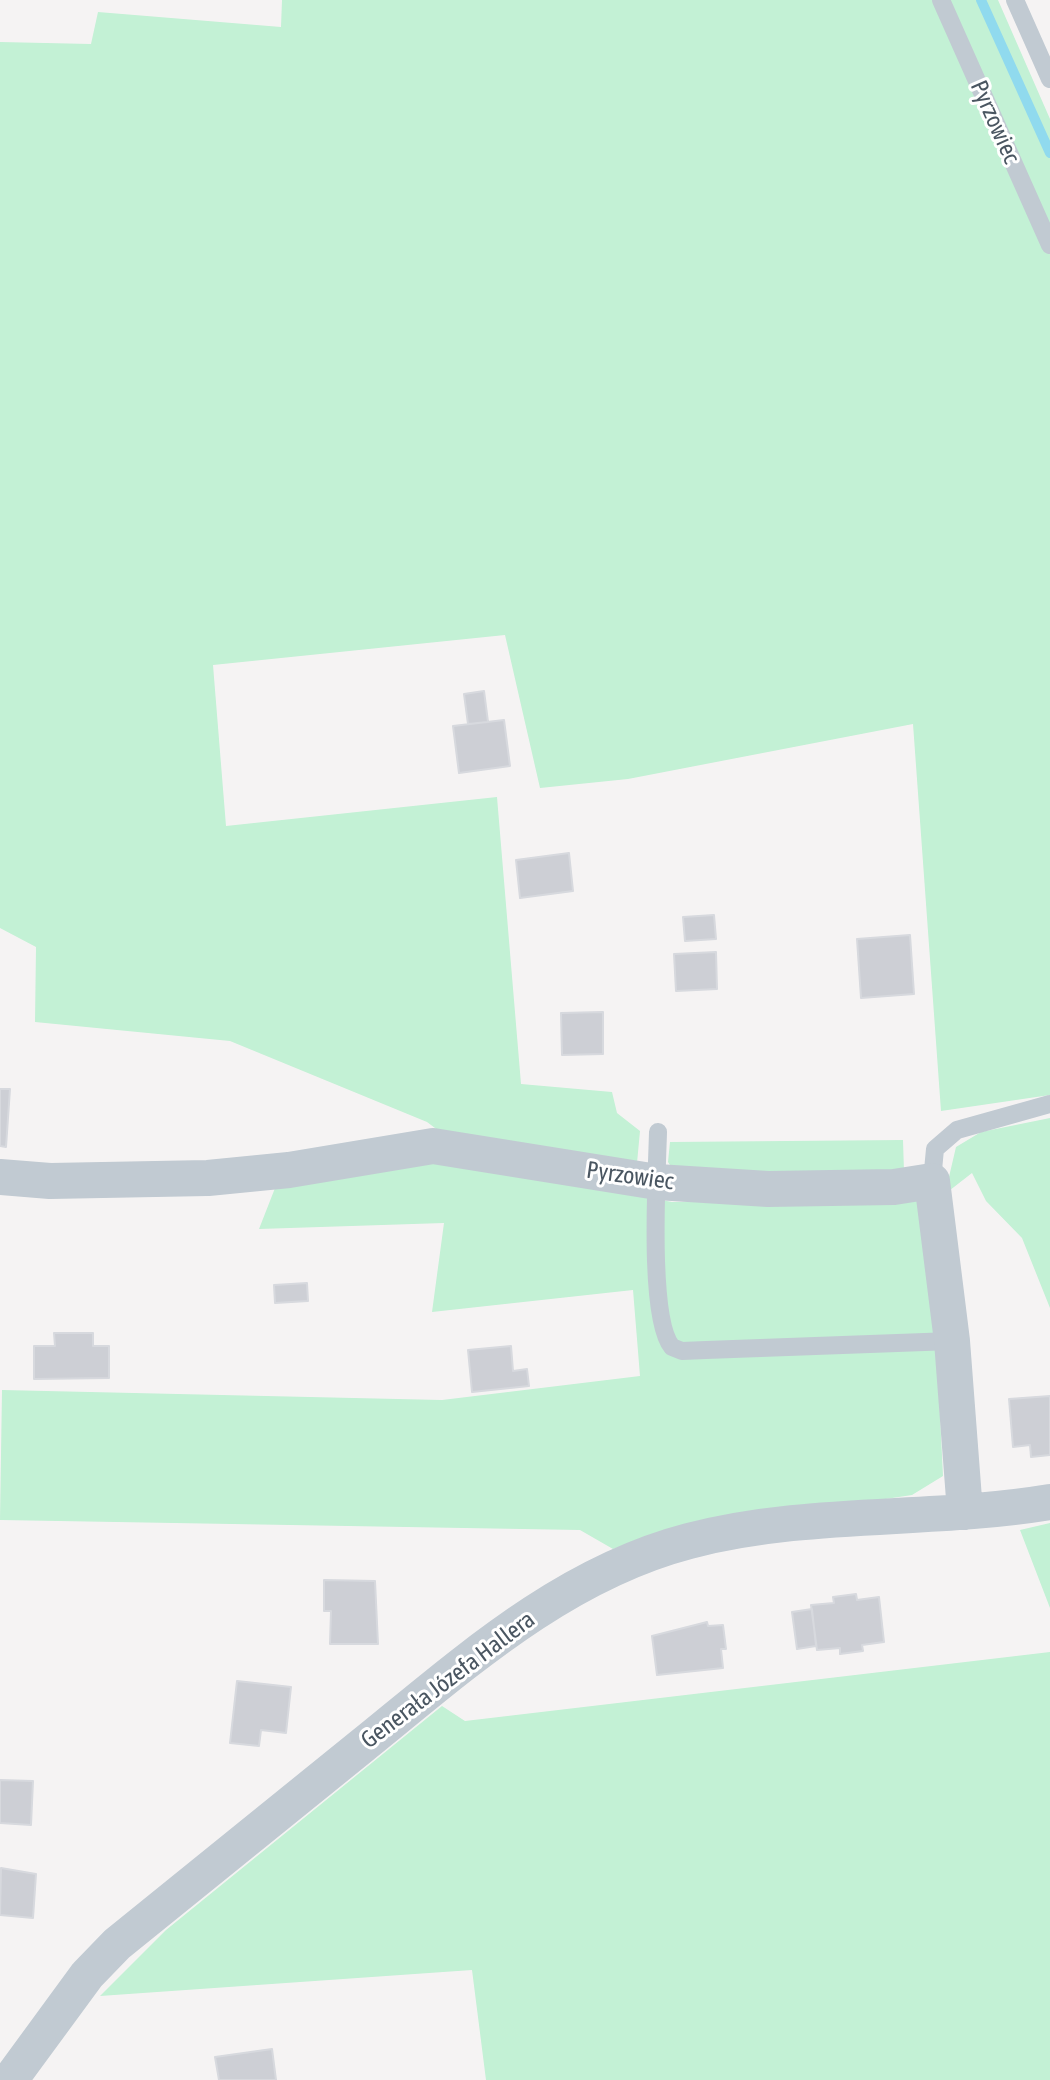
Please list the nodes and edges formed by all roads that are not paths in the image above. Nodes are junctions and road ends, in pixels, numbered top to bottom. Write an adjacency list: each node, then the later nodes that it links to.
1 (941, 0): 4 (lane, Pyrzowiec)
2 (1015, 0): 3 (lane)
3 (1050, 79)
4 (1050, 245)
5 (1050, 1104): 8 (lane)
6 (658, 1132): 9 (lane)
7 (0, 1177): 9 (street, Pyrzowiec)
8 (932, 1181): 9 (street, Pyrzowiec); 10 (street)
9 (657, 1182): 10 (lane)
10 (952, 1341): 12 (street)
11 (1050, 1502): 12 (street, Generała Józefa Hallera)
12 (965, 1512): 13 (street, Generała Józefa Hallera)
13 (8, 2072)

